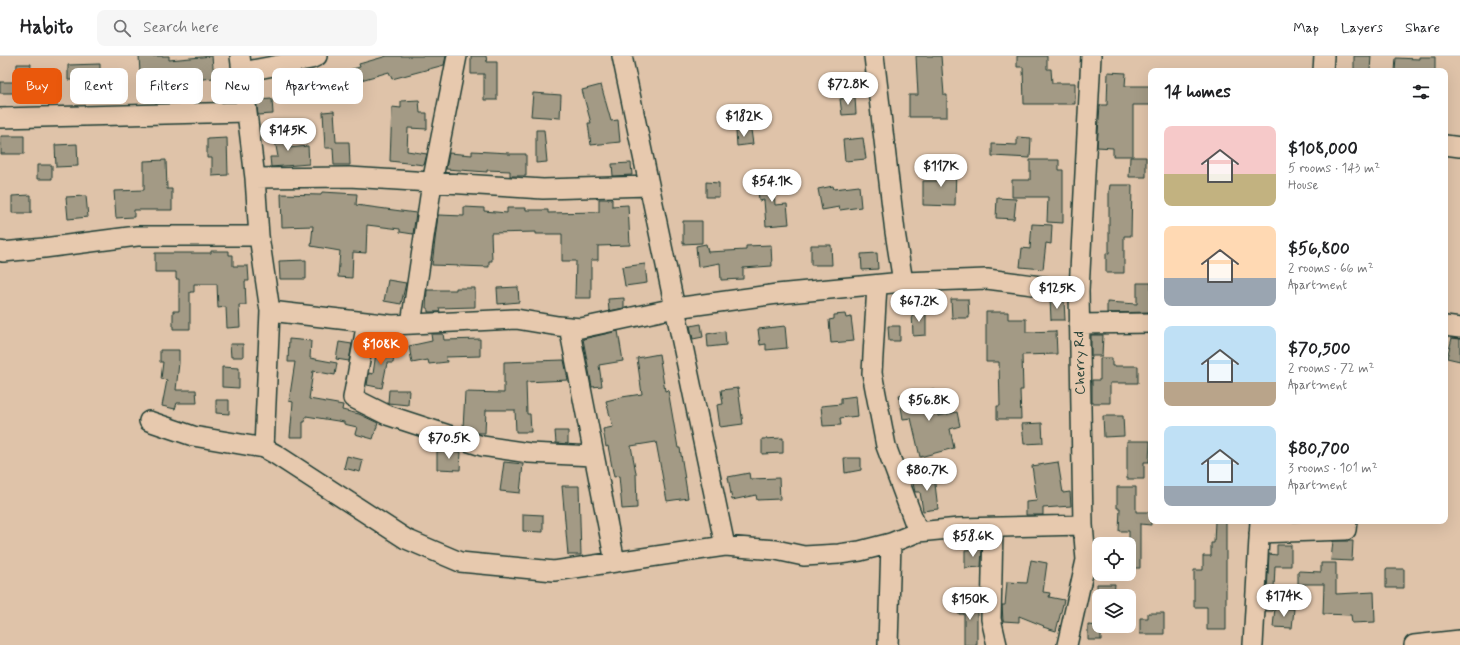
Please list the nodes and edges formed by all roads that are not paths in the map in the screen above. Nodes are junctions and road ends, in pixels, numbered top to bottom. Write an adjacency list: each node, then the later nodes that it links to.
1 (317, 56): 7 (street)
2 (457, 56): 14 (street)
3 (622, 56): 15 (street)
4 (874, 56): 18 (street)
5 (1091, 56): 20 (street, Cherry Rd)
6 (1324, 56): 8 (street)
7 (241, 64): 9 (street)
8 (1323, 68)
9 (247, 112): 10 (street); 13 (street)
10 (0, 118)
11 (1448, 145): 12 (street)
12 (1460, 147)
13 (255, 178): 14 (street); 16 (street)
14 (432, 183): 15 (street); 25 (street)
15 (649, 186): 21 (street)
16 (259, 236): 17 (street); 22 (street)
17 (0, 251)
18 (903, 282): 19 (street); 20 (street)
19 (877, 285): 21 (street); 37 (street)
20 (1079, 291): 26 (street, Cherry Rd)
21 (675, 308): 28 (street); 39 (street)
22 (270, 311): 23 (street); 31 (street)
23 (367, 322): 25 (street); 32 (street)
24 (1148, 323): 26 (street)
25 (411, 324): 28 (street)
26 (1079, 324): 34 (street, Cherry Rd)
27 (1448, 326): 29 (street)
28 (569, 327): 32 (street)
29 (1460, 328)
30 (149, 421): 31 (street)
31 (264, 448): 40 (street)
32 (594, 456): 40 (street)
33 (1347, 524): 35 (street)
34 (1083, 525): 36 (street); 44 (street, Cherry Rd)
35 (1259, 527): 45 (street)
36 (993, 528): 37 (street); 43 (street)
37 (918, 532): 38 (street)
38 (891, 543): 39 (street); 42 (street)
39 (725, 546): 40 (street)
40 (615, 562)
41 (1460, 640): 46 (street)
42 (888, 645)
43 (997, 645)
44 (1067, 645)
45 (1253, 645)
46 (1414, 645)

